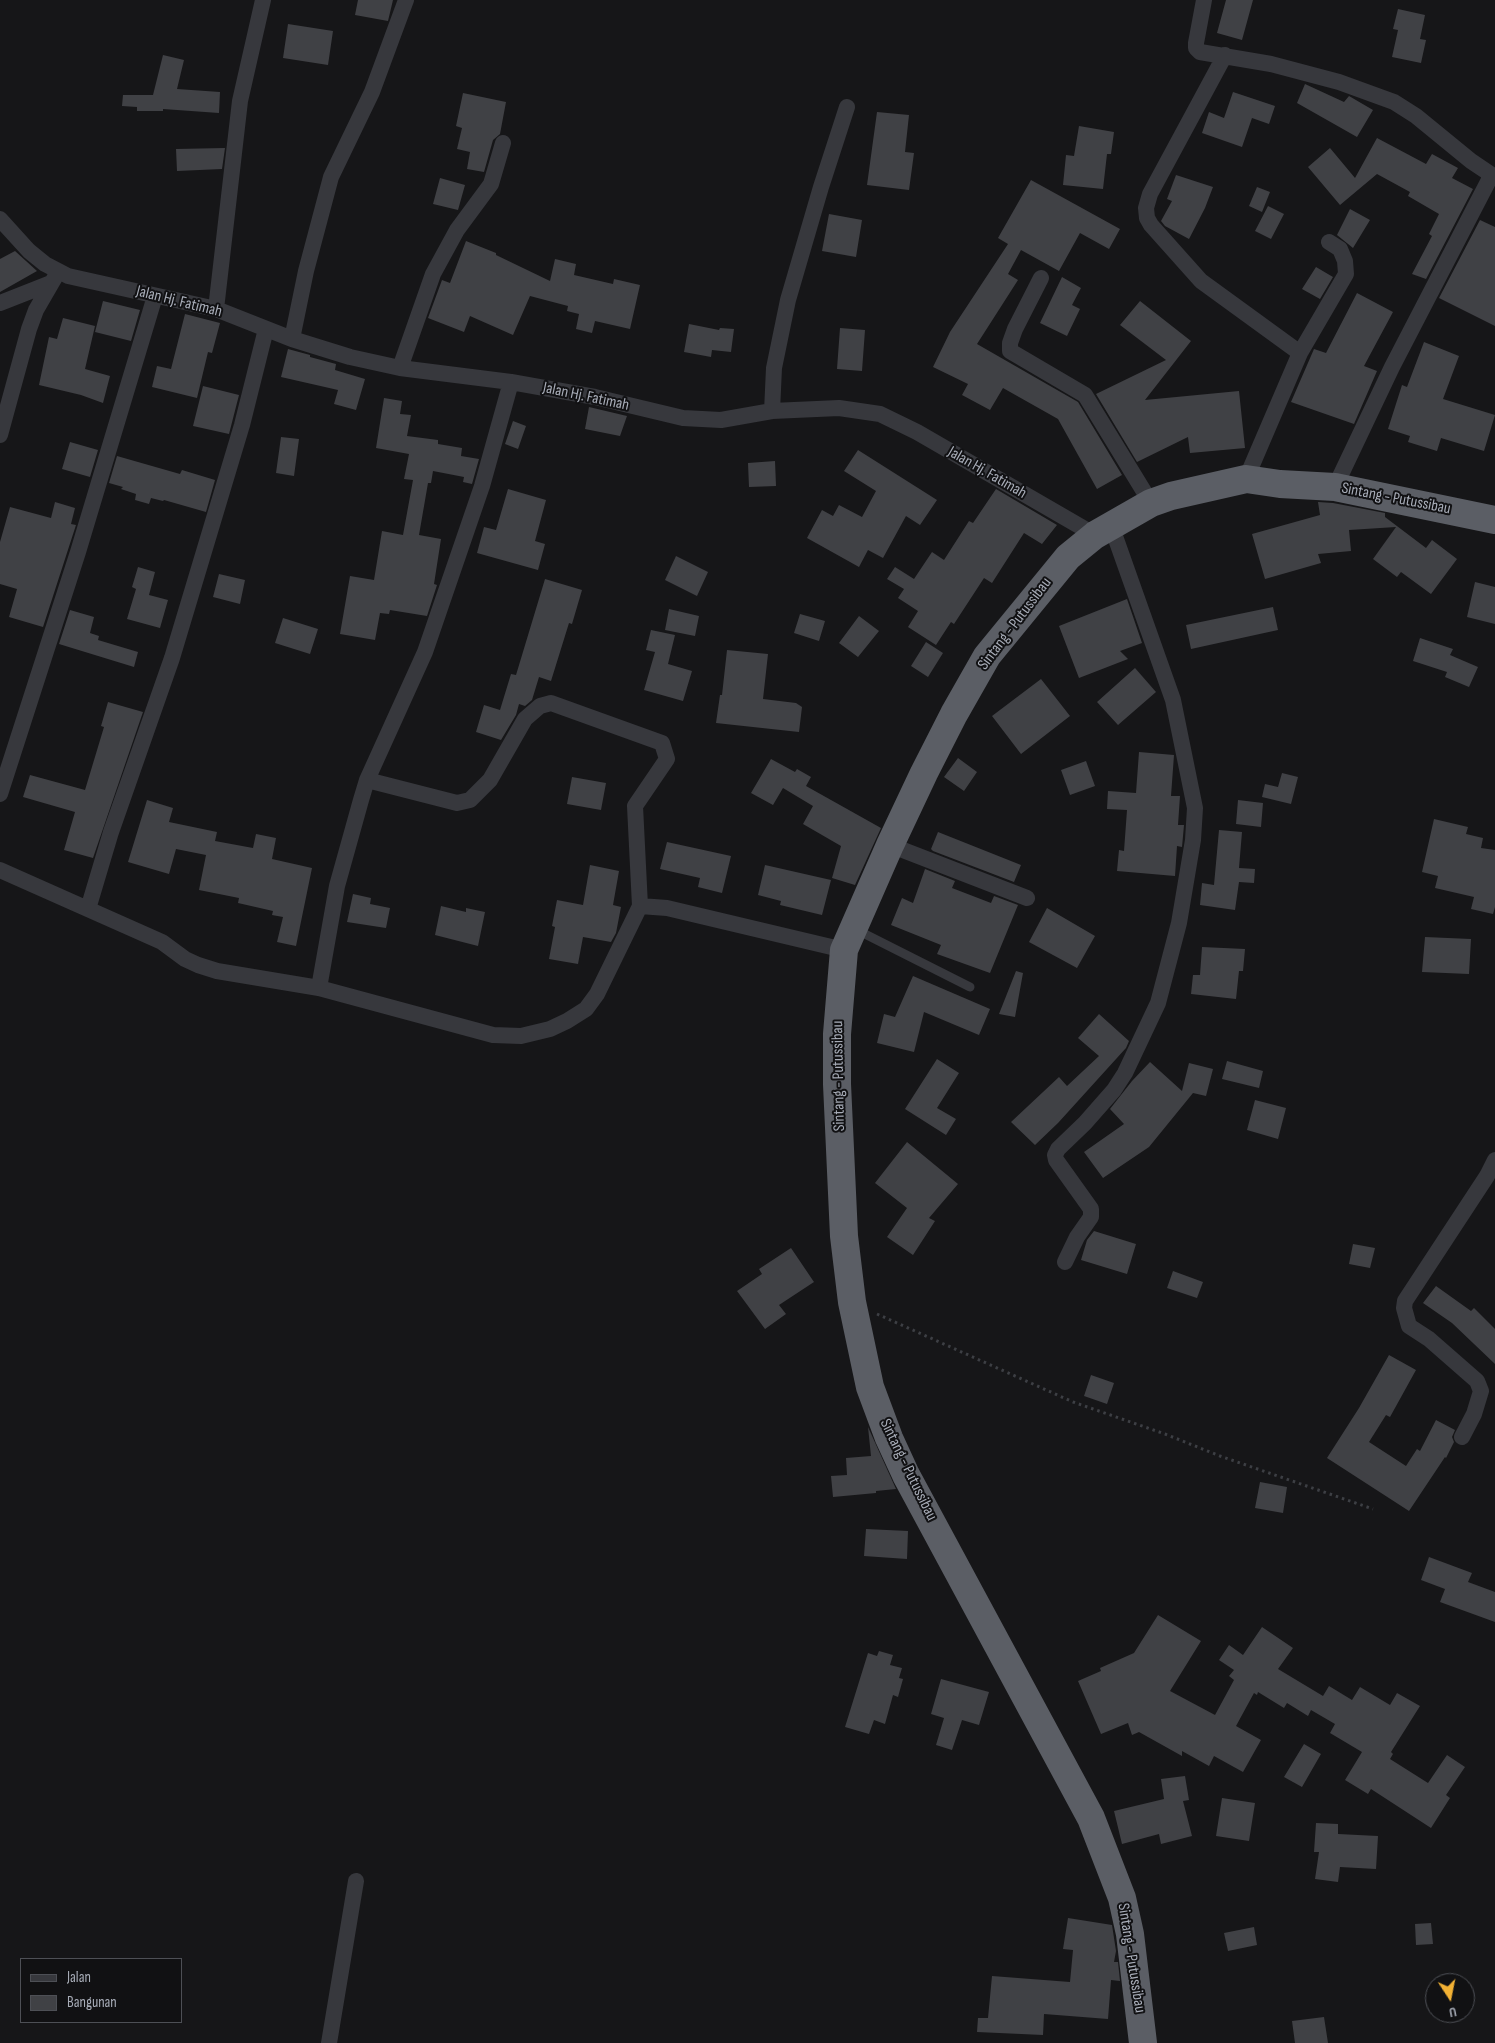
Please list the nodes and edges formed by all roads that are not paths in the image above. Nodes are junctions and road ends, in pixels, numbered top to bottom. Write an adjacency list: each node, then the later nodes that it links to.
1 (262, 0): 14 (street)
2 (406, 0): 16 (street)
3 (1204, 0): 4 (street)
4 (1225, 55): 7 (street); 17 (street)
5 (847, 107): 20 (street)
6 (503, 142): 18 (street)
7 (1493, 177): 23 (street)
8 (0, 219): 10 (street, Jalan Hj. Fatimah)
9 (1329, 242): 17 (street)
10 (54, 278): 12 (street, Jalan Hj. Fatimah); 13 (street); 21 (street)
11 (1041, 278): 24 (street)
12 (155, 296): 14 (street, Jalan Hj. Fatimah); 28 (street)
13 (0, 303)
14 (216, 309): 15 (street, Jalan Hj. Fatimah)
15 (266, 329): 16 (street, Jalan Hj. Fatimah); 33 (street)
16 (292, 339): 18 (street, Jalan Hj. Fatimah)
17 (1300, 353): 22 (street)
18 (400, 368): 19 (street, Jalan Hj. Fatimah)
19 (512, 382): 20 (street, Jalan Hj. Fatimah); 27 (street)
20 (772, 411): 26 (street, Jalan Hj. Fatimah)
21 (0, 434)
22 (1246, 479): 23 (highway, Sintang - Putussibau); 24 (highway, Sintang - Putussibau)
23 (1335, 487): 25 (highway, Sintang - Putussibau)
24 (1151, 503): 26 (highway, Sintang - Putussibau)
25 (1495, 520)
26 (1103, 530): 29 (highway, Sintang - Putussibau); 38 (street)
27 (367, 780): 32 (street); 36 (street)
28 (0, 794)
29 (890, 844): 31 (street); 34 (highway, Sintang - Putussibau)
30 (0, 870): 33 (street)
31 (1027, 898)
32 (640, 906): 34 (street); 36 (street)
33 (88, 909): 36 (street)
34 (848, 939): 35 (lane); 42 (highway, Sintang - Putussibau)
35 (970, 987)
36 (320, 988)
37 (1495, 1160): 39 (street)
38 (1065, 1262)
39 (1462, 1437)
40 (356, 1882): 41 (street)
41 (329, 2043)
42 (1143, 2043)

